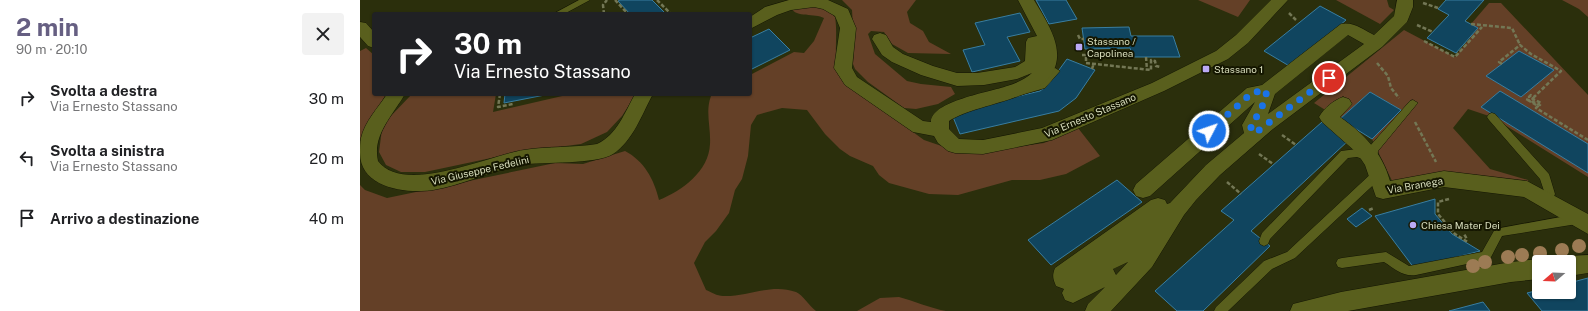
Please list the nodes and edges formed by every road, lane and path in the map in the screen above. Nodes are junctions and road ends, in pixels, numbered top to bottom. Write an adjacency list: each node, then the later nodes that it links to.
1 (586, 0): 9 (lane)
2 (607, 0): 10 (path)
3 (615, 0): 11 (path)
4 (657, 0): 12 (path)
5 (1026, 0): 18 (street)
6 (1280, 0): 43 (street, Via Ernesto Stassano)
7 (1412, 1): 8 (path); 23 (street)
8 (1438, 8)
9 (561, 12)
10 (604, 12)
11 (626, 12)
12 (669, 12)
13 (752, 23): 43 (street)
14 (1471, 24): 16 (path)
15 (360, 27): 21 (street)
16 (1482, 27): 22 (path); 24 (path)
17 (1078, 35): 19 (path)
18 (1046, 39): 20 (street); 40 (street)
19 (1084, 39)
20 (880, 40)
21 (369, 41)
22 (1424, 42)
23 (1376, 43): 27 (street); 33 (street)
24 (1520, 45): 29 (path); 45 (path)
25 (1082, 55): 28 (path)
26 (1146, 57): 28 (path)
27 (1352, 61): 32 (path); 44 (street)
28 (1094, 63): 30 (path)
29 (1502, 64)
30 (1092, 69)
31 (1055, 71): 40 (lane)
32 (1391, 88)
33 (1267, 91): 44 (street); 48 (street)
34 (395, 96): 36 (street, Via Giuseppe Fedelini)
35 (500, 96): 38 (path)
36 (643, 96)
37 (1413, 103): 46 (lane)
38 (513, 104)
39 (1343, 104): 46 (street, Via Branega)
40 (946, 112): 43 (street)
41 (1492, 117): 50 (lane)
42 (1416, 123): 47 (path)
43 (940, 130)
44 (1255, 133): 51 (street)
45 (1588, 140)
46 (1376, 166): 47 (street, Via Branega); 54 (lane); 62 (lane)
47 (1444, 179): 50 (street, Via Branega)
48 (1142, 190)
49 (1455, 197): 53 (path)
50 (1547, 200): 52 (street, Via Branega)
51 (1167, 208): 55 (street); 55 (street); 61 (street)
52 (1579, 221): 56 (lane)
53 (1464, 234)
54 (1264, 241)
55 (1122, 255): 60 (street)
56 (1342, 263)
57 (1588, 264): 58 (street)
58 (1576, 265)
59 (1532, 270): 63 (street)
60 (1073, 293)
61 (1096, 311)
62 (1220, 311)
63 (1300, 311)

